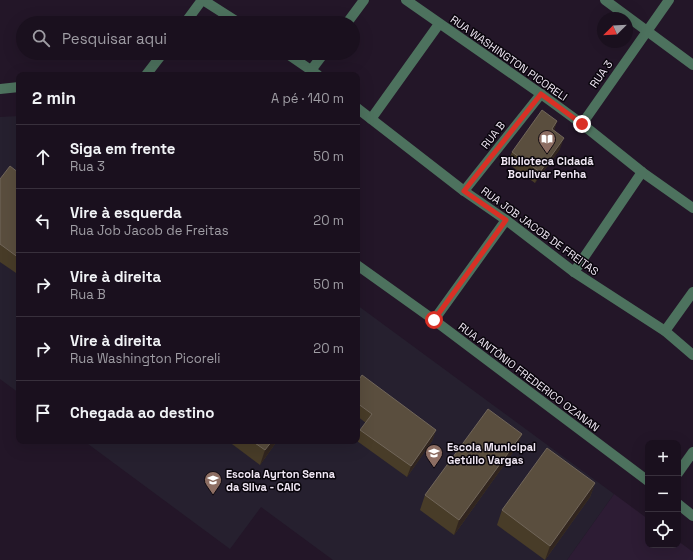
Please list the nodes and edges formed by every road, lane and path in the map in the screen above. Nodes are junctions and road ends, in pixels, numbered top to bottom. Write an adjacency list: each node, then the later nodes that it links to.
1 (202, 0): 6 (street); 7 (street)
2 (364, 0): 8 (street)
3 (406, 0): 9 (street, RUA WASHINGTON PICORELI)
4 (605, 0): 10 (street)
5 (669, 0): 10 (street, RUA 3)
6 (190, 16)
7 (228, 16)
8 (352, 16)
9 (439, 24): 19 (street, RUA WASHINGTON PICORELI); 21 (street)
10 (646, 30): 14 (street); 22 (street, RUA 3)
11 (158, 60): 15 (street)
12 (297, 60): 16 (street)
13 (321, 60): 16 (street)
14 (693, 65)
15 (148, 72)
16 (315, 72)
17 (16, 87): 18 (street)
18 (0, 89)
19 (541, 94): 22 (street, RUA WASHINGTON PICORELI); 24 (street, RUA B)
20 (360, 110): 21 (street, RUA JOB JACOB DE FREITAS)
21 (371, 119): 24 (street, RUA JOB JACOB DE FREITAS)
22 (582, 124): 23 (street, RUA WASHINGTON PICORELI)
23 (642, 172): 25 (street, RUA WASHINGTON PICORELI); 28 (street)
24 (464, 191): 26 (street, RUA JOB JACOB DE FREITAS)
25 (693, 208)
26 (506, 220): 28 (street, RUA JOB JACOB DE FREITAS); 30 (street)
27 (360, 267): 30 (street, RUA ANTÔNIO FREDERICO OZANAN)
28 (574, 272): 31 (street, RUA JOB JACOB DE FREITAS)
29 (693, 292): 31 (street)
30 (434, 320): 35 (street, RUA ANTÔNIO FREDERICO OZANAN)
31 (665, 331): 32 (street, RUA JOB JACOB DE FREITAS)
32 (693, 354)
33 (693, 452): 34 (street)
34 (681, 469)
35 (645, 479)
36 (681, 506): 37 (street)
37 (693, 516)

